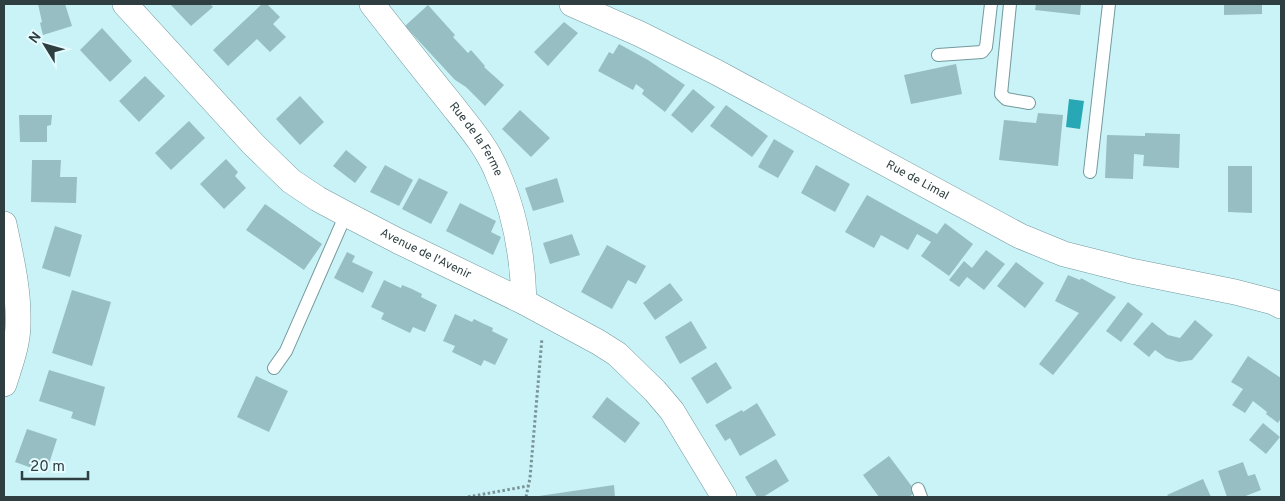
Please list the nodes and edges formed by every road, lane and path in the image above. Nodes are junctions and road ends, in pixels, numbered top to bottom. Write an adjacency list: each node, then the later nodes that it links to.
1 (124, 4): 10 (street, Avenue de l'Avenir)
2 (372, 4): 13 (street, Rue de la Ferme)
3 (572, 4): 12 (street, Rue de Limal)
4 (991, 4): 7 (lane)
5 (1010, 4): 8 (lane)
6 (1108, 4): 9 (lane)
7 (938, 55)
8 (1029, 103)
9 (1090, 172)
10 (346, 214): 13 (street, Avenue de l'Avenir); 14 (lane)
11 (4, 224): 15 (street)
12 (1281, 306)
13 (534, 307): 16 (path); 19 (street, Avenue de l'Avenir)
14 (274, 368)
15 (4, 384)
16 (528, 486): 17 (path); 18 (path)
17 (468, 497)
18 (526, 497)
19 (724, 497)

